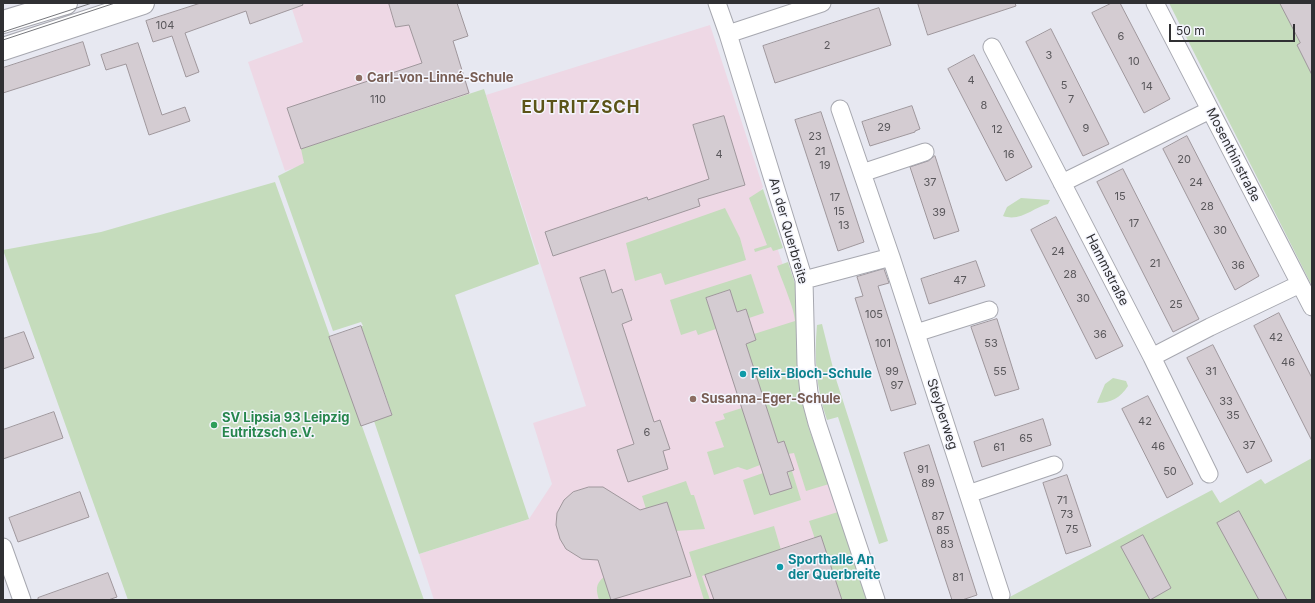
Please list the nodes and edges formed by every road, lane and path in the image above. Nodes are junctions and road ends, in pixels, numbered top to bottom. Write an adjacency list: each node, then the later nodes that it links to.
1 (66, 3): 6 (main road)
2 (143, 3): 9 (main road)
3 (717, 3): 7 (street, An der Querbreite)
4 (822, 3): 7 (street)
5 (1155, 3): 11 (street, Mosenthinstraße)
6 (3, 22)
7 (728, 34): 16 (street, An der Querbreite)
8 (992, 47): 14 (street, Hammstraße)
9 (3, 49)
10 (840, 109): 13 (street, Steyberweg)
11 (1210, 110): 14 (street); 17 (street, Mosenthinstraße)
12 (925, 152): 13 (street)
13 (862, 173): 15 (street, Steyberweg)
14 (1062, 184): 21 (street, Hammstraße)
15 (891, 257): 16 (street); 20 (street, Steyberweg)
16 (804, 280): 28 (street, An der Querbreite)
17 (1300, 284): 18 (street, Mosenthinstraße); 21 (street)
18 (1312, 307)
19 (989, 310): 20 (street)
20 (916, 333): 24 (street, Steyberweg)
21 (1152, 357): 23 (street, Hammstraße)
22 (1054, 465): 24 (street)
23 (1209, 474)
24 (968, 494): 26 (street, Steyberweg)
25 (3, 547): 27 (street)
26 (1001, 595)
27 (22, 600)
28 (876, 600)

